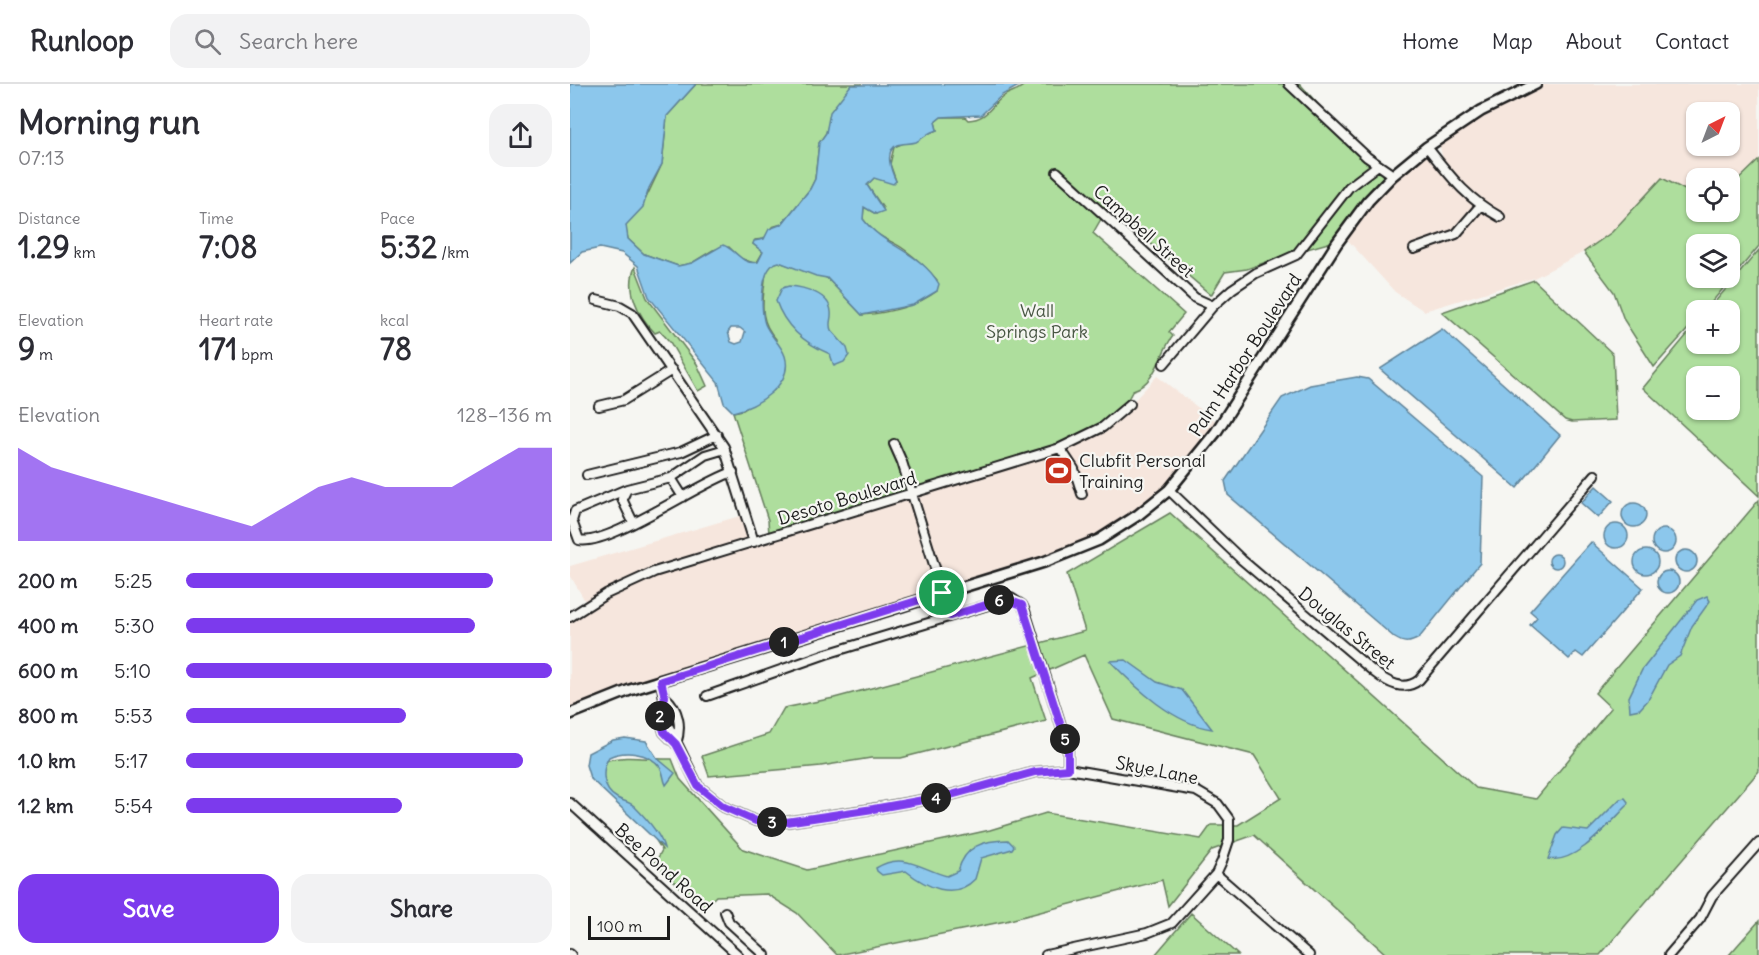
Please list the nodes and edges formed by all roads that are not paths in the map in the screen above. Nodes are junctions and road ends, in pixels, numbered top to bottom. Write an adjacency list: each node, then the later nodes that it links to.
1 (1289, 84): 4 (street)
2 (1536, 84): 3 (main road, Palm Harbor Boulevard)
3 (1427, 147): 6 (main road, Palm Harbor Boulevard); 7 (street)
4 (1378, 165): 6 (street); 11 (street)
5 (1057, 172): 11 (street, Campbell Street)
6 (1393, 175): 25 (main road, Palm Harbor Boulevard)
7 (1480, 206): 8 (street); 9 (street)
8 (1500, 217)
9 (1414, 249)
10 (596, 300): 13 (street)
11 (1213, 306): 12 (street)
12 (1164, 364)
13 (672, 370): 15 (street); 16 (street)
14 (1130, 404): 18 (street, Desoto Boulevard)
15 (598, 406)
16 (717, 435): 19 (street); 21 (street)
17 (894, 444): 26 (street)
18 (1060, 448): 26 (street, Desoto Boulevard); 27 (street)
19 (725, 449): 20 (street); 23 (street)
20 (733, 472): 28 (street); 30 (street)
21 (587, 475)
22 (1595, 475): 25 (street, Douglas Street)
23 (671, 478): 24 (street); 28 (street)
24 (627, 489): 29 (street); 29 (street)
25 (1169, 490): 31 (main road, Palm Harbor Boulevard)
26 (912, 494): 30 (street, Desoto Boulevard); 31 (street)
27 (1082, 494)
28 (683, 497): 29 (street)
29 (633, 522)
30 (754, 542): 33 (street, Desoto Boulevard)
31 (942, 593): 32 (street); 34 (main road, Palm Harbor Boulevard)
32 (950, 616): 35 (street); 39 (street)
33 (570, 618)
34 (661, 681): 36 (street); 37 (main road, Palm Harbor Boulevard)
35 (707, 696)
36 (664, 701): 38 (street); 38 (street); 38 (street)
37 (570, 714)
38 (676, 744): 39 (street)
39 (1068, 769): 42 (street, Skye Lane)
40 (570, 803): 45 (street, Bee Pond Road)
41 (1759, 843): 49 (street)
42 (1216, 873): 44 (street, Skye Lane); 48 (street)
43 (725, 912): 46 (street)
44 (1064, 954): 47 (street, Skye Lane)
45 (738, 955)
46 (765, 955)
47 (1046, 955)
48 (1309, 955)
49 (1669, 955)

